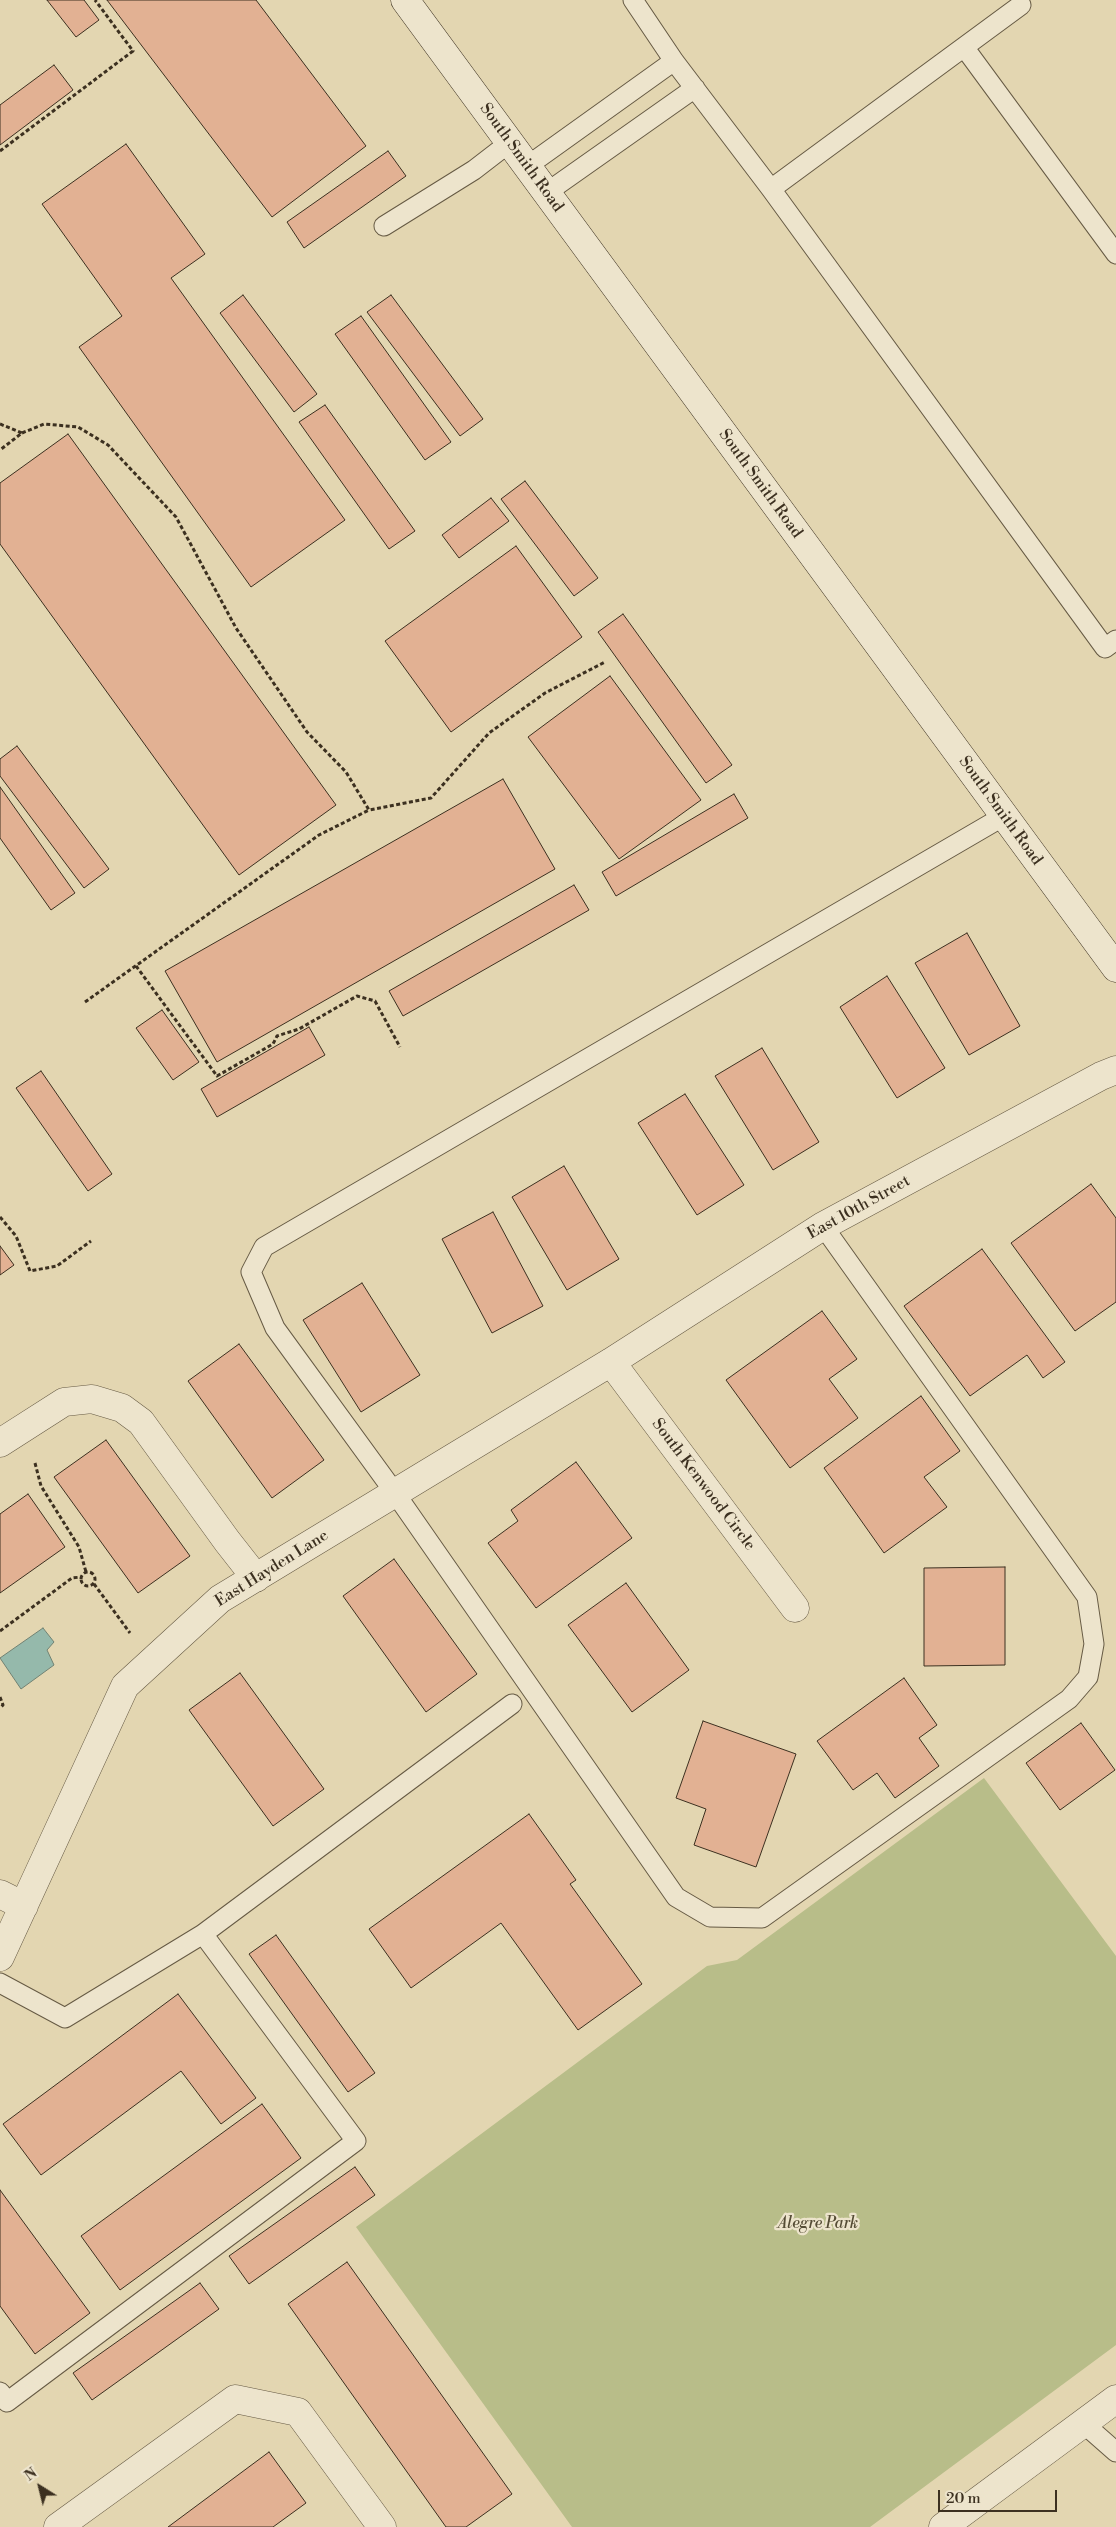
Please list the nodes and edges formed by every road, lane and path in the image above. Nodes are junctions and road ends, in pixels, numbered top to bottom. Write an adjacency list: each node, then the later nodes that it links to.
1 (95, 0): 9 (path)
2 (405, 0): 8 (street, South Smith Road)
3 (633, 0): 6 (lane)
4 (1020, 5): 5 (lane)
5 (964, 47): 11 (lane); 14 (lane)
6 (674, 60): 7 (lane); 10 (lane)
7 (695, 88): 11 (lane); 12 (lane)
8 (510, 143): 10 (street, South Smith Road); 13 (lane)
9 (0, 151)
10 (526, 167): 12 (street, South Smith Road)
11 (771, 189): 18 (lane)
12 (546, 193): 21 (street, South Smith Road)
13 (384, 226)
14 (1116, 254)
15 (0, 424): 16 (path)
16 (22, 433): 17 (path); 20 (path)
17 (0, 450)
18 (1116, 640)
19 (604, 662): 20 (path)
20 (369, 810): 22 (path)
21 (1004, 816): 23 (street, South Smith Road); 33 (lane)
22 (136, 966): 24 (path); 25 (path)
23 (1116, 968)
24 (85, 1002)
25 (400, 1047)
26 (1116, 1070): 28 (street, East 10th Street)
27 (0, 1217): 29 (path)
28 (823, 1226): 30 (street, East 10th Street); 33 (lane)
29 (91, 1241)
30 (611, 1362): 33 (street, East Hayden Lane); 38 (street, South Kenwood Circle)
31 (25, 1427): 32 (street); 34 (path); 36 (street)
32 (0, 1443)
33 (395, 1493): 36 (street, East Hayden Lane)
34 (86, 1572): 35 (path); 37 (path)
35 (81, 1577): 37 (path); 39 (path)
36 (256, 1578): 44 (street, East Hayden Lane)
37 (94, 1584): 40 (path)
38 (795, 1608)
39 (0, 1631)
40 (130, 1633)
41 (0, 1697): 43 (path)
42 (512, 1704): 45 (lane)
43 (0, 1708)
44 (12, 1900): 46 (street, East Hayden Lane)
45 (204, 1934): 47 (lane); 48 (lane)
46 (0, 1957)
47 (0, 1983)
48 (0, 2392)
49 (1116, 2399): 50 (street)
50 (1083, 2423): 51 (lane); 54 (street)
51 (1116, 2452)
52 (58, 2527): 53 (street)
53 (382, 2527)
54 (943, 2527)

